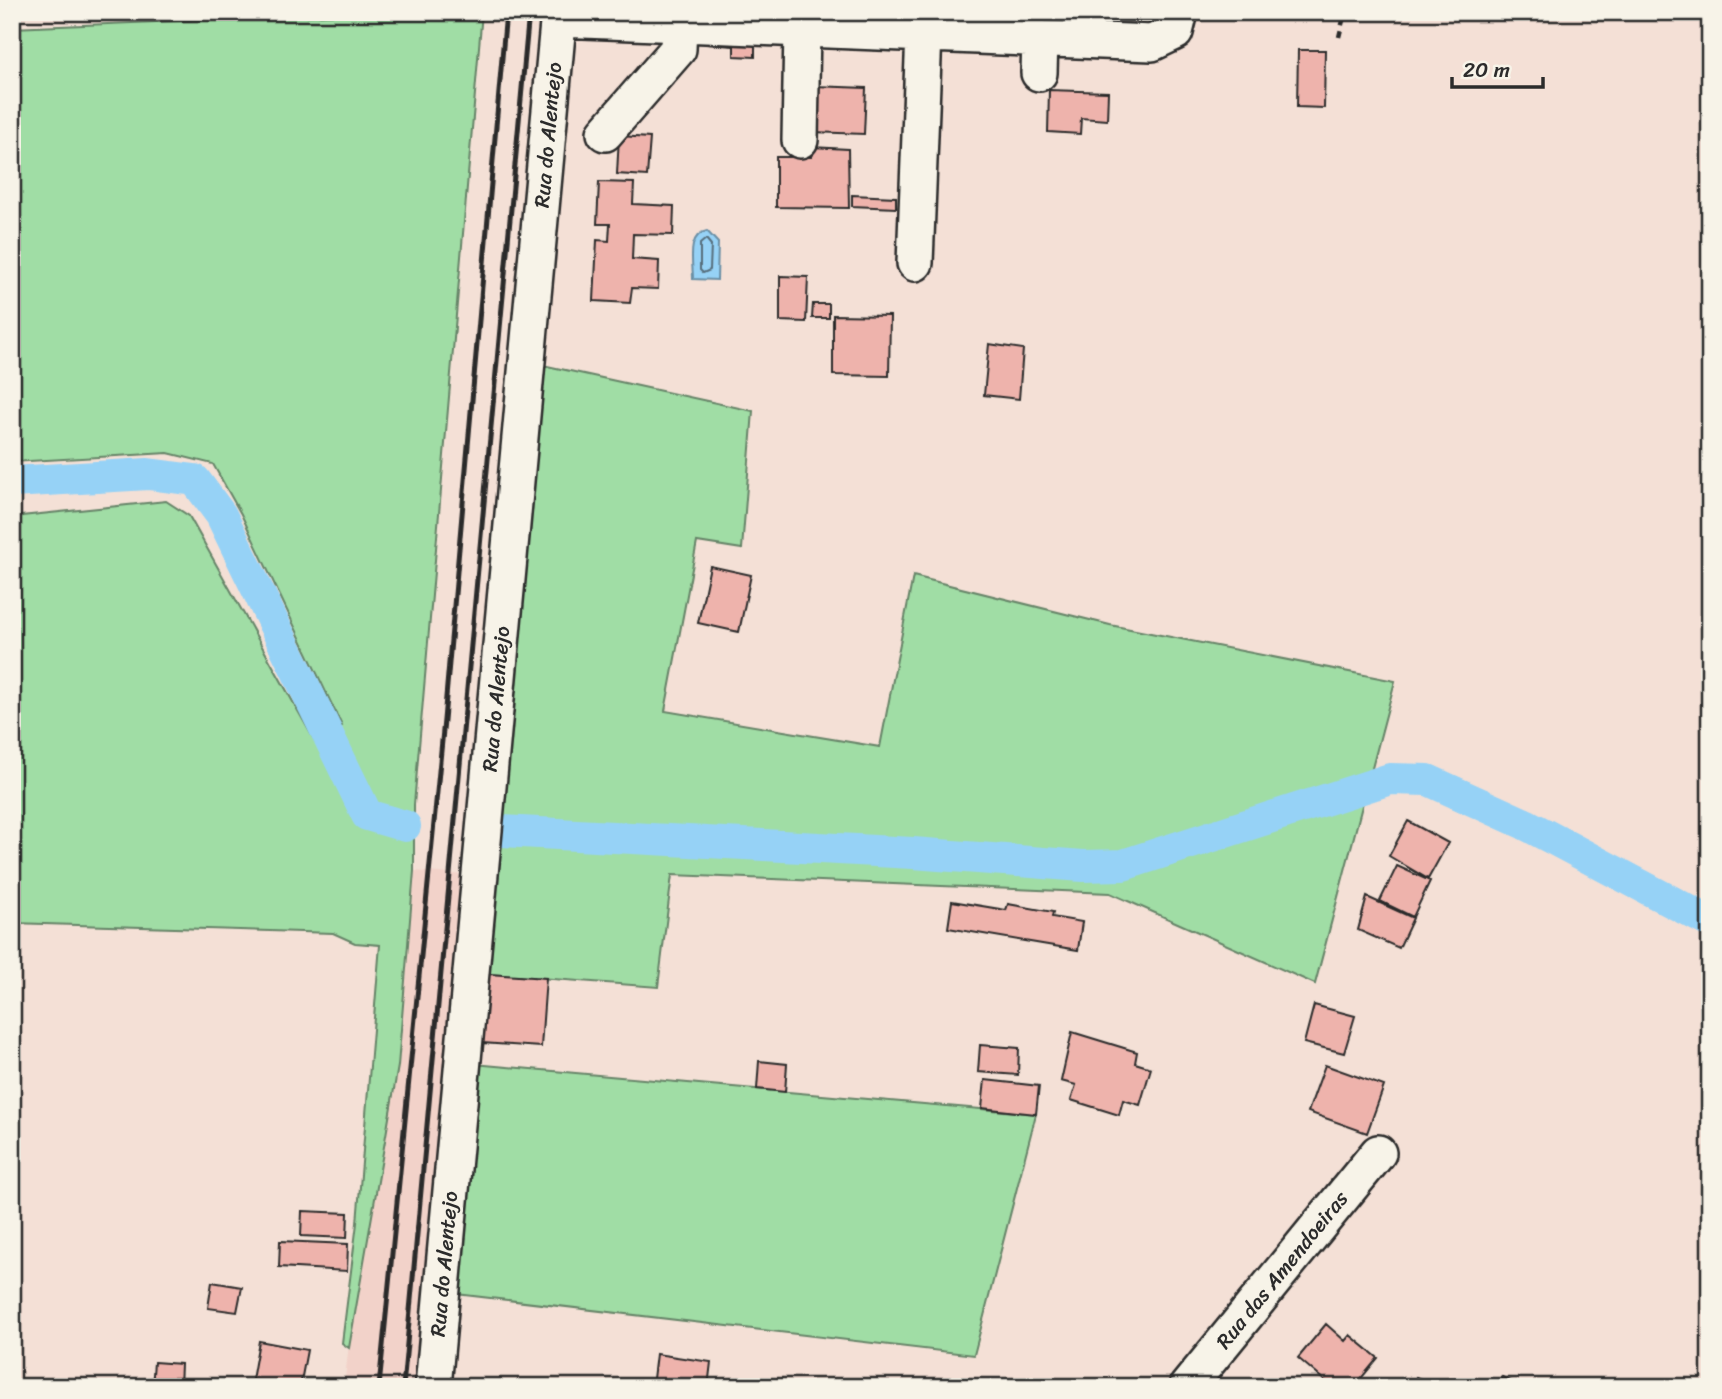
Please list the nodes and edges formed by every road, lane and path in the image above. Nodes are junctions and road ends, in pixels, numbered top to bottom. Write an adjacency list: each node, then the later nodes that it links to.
1 (1180, 12): 8 (street)
2 (1345, 12): 7 (path)
3 (559, 16): 4 (street); 14 (street, Rua do Alentejo)
4 (679, 23): 5 (street); 10 (street)
5 (802, 27): 6 (street); 11 (street)
6 (924, 33): 8 (street); 12 (street)
7 (1339, 37)
8 (1040, 38): 9 (street)
9 (1039, 73)
10 (605, 133)
11 (800, 140)
12 (915, 263)
13 (1378, 1153): 15 (street, Rua das Amendoeiras)
14 (433, 1387)
15 (1186, 1387)

